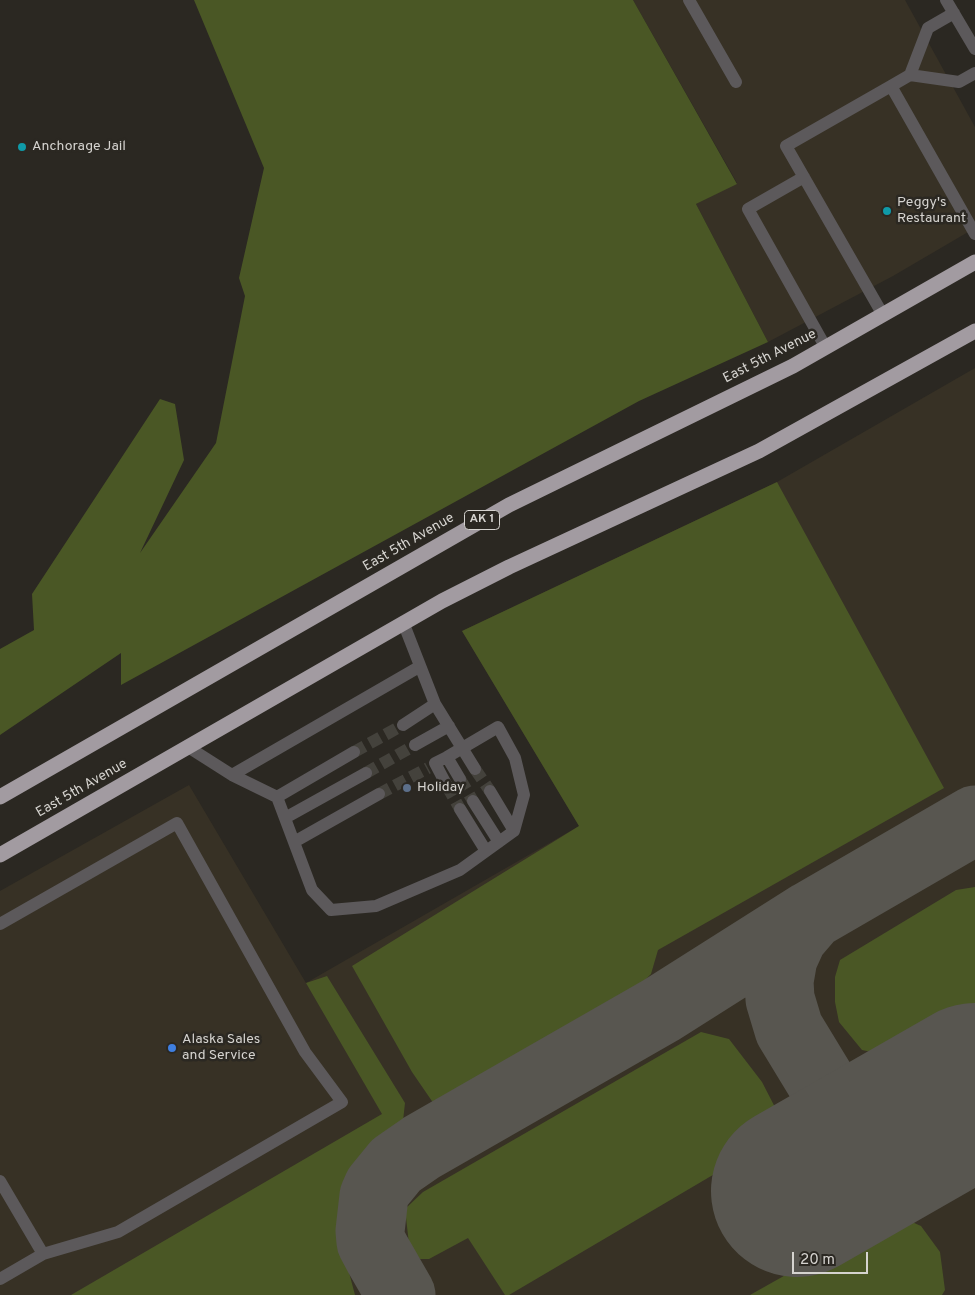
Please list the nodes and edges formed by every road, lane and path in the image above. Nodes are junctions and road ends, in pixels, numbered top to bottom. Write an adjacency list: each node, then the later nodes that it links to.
1 (689, 0): 7 (street)
2 (946, 0): 3 (street)
3 (954, 13): 4 (street); 6 (street)
4 (975, 49)
5 (975, 73): 6 (street)
6 (910, 75): 8 (street)
7 (736, 82)
8 (891, 86): 9 (street); 10 (street)
9 (804, 177): 12 (street); 14 (street)
10 (975, 234)
11 (975, 262): 12 (highway, East 5th Avenue / AK 1)
12 (883, 315): 14 (highway, East 5th Avenue / AK 1)
13 (975, 331): 15 (highway, East 5th Avenue)
14 (826, 348): 32 (highway, East 5th Avenue / AK 1)
15 (403, 622): 16 (street); 21 (highway, East 5th Avenue)
16 (420, 667): 17 (street); 27 (street)
17 (435, 704): 18 (street); 19 (street)
18 (403, 725)
19 (448, 726): 20 (street); 22 (street)
20 (415, 746)
21 (188, 747): 27 (street); 41 (highway, East 5th Avenue)
22 (462, 748): 24 (street); 25 (street); 37 (street)
23 (354, 752): 33 (street)
24 (447, 757): 28 (street); 29 (street)
25 (476, 769)
26 (366, 773): 36 (street)
27 (232, 776): 33 (street)
28 (460, 779)
29 (447, 786)
30 (490, 791): 37 (street)
31 (378, 794): 38 (street)
32 (0, 797)
33 (277, 797): 36 (street)
34 (473, 801): 39 (street)
35 (460, 809): 40 (street)
36 (285, 818): 38 (street)
37 (514, 831): 39 (street)
38 (294, 842): 40 (street)
39 (499, 842): 40 (street)
40 (486, 851)
41 (0, 855)
42 (0, 924): 44 (street)
43 (0, 1181): 44 (street)
44 (43, 1254): 45 (street)
45 (0, 1279)

